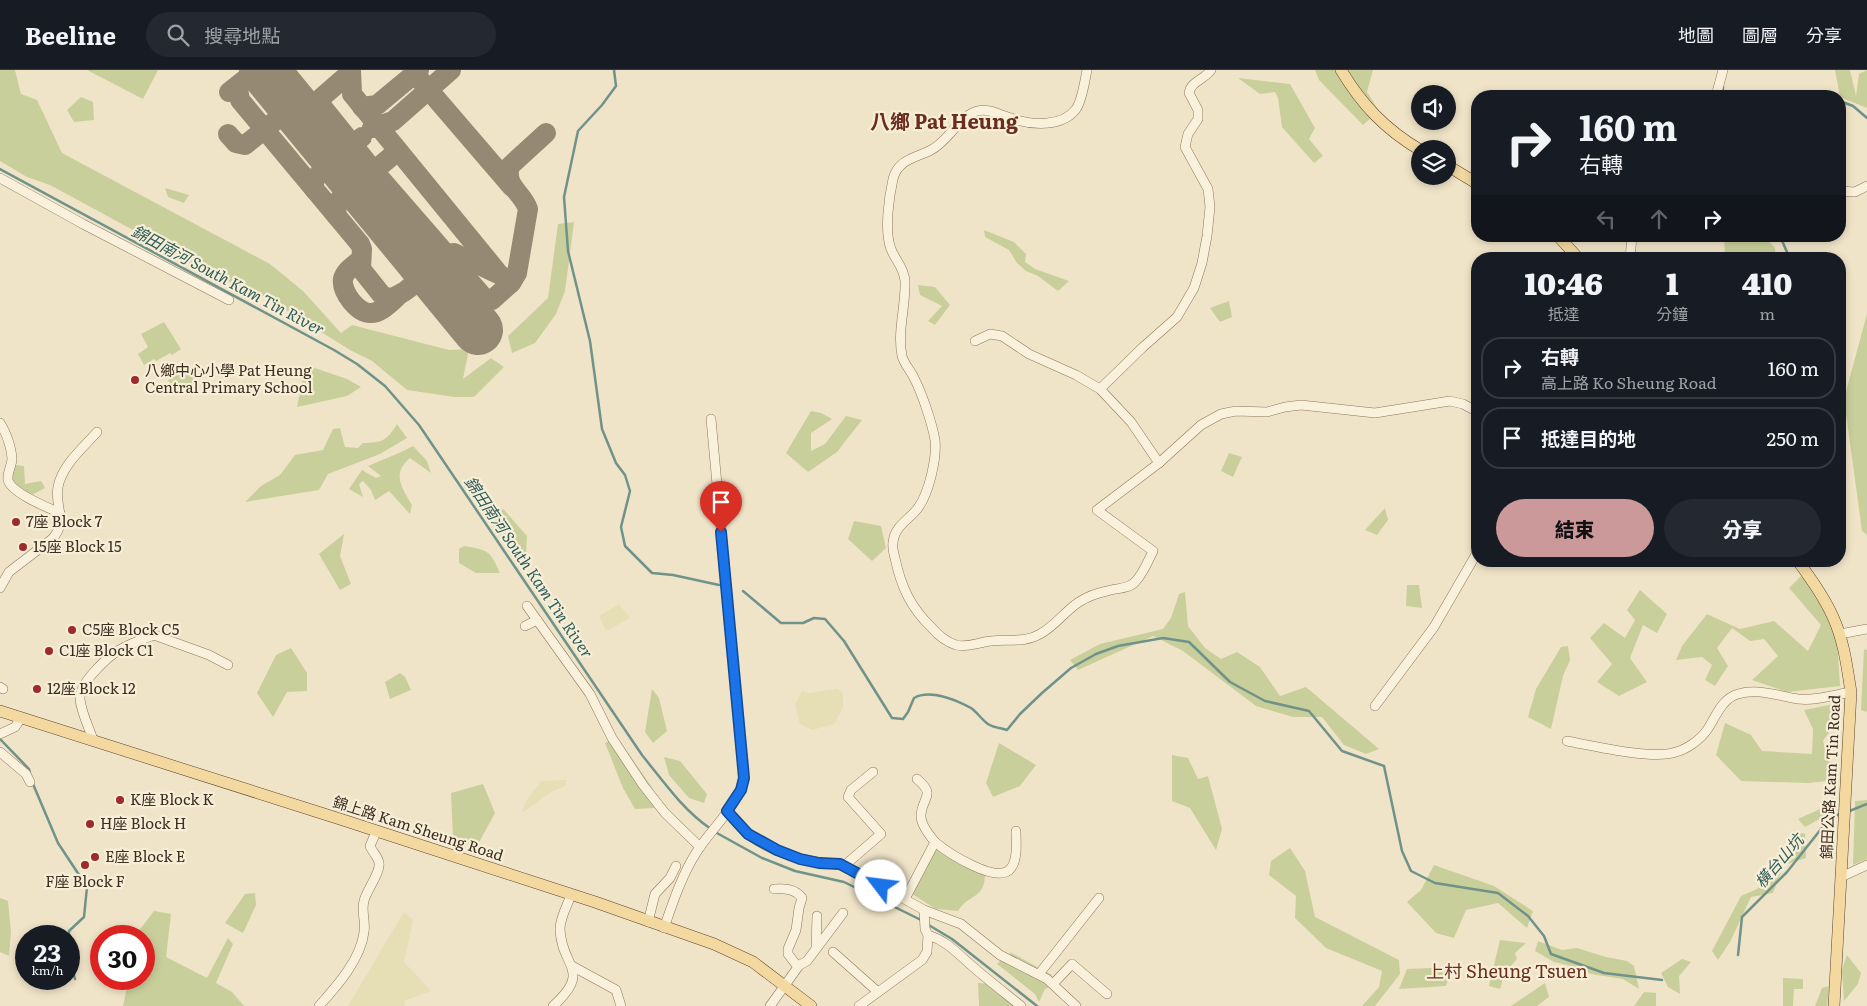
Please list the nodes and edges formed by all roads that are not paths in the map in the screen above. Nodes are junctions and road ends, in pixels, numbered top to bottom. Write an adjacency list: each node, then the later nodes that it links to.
1 (1087, 70): 21 (street)
2 (1210, 70): 16 (street)
3 (1341, 70): 6 (main road)
4 (1723, 70): 5 (street)
5 (1718, 90)
6 (1411, 144)
7 (1456, 171): 9 (main road)
8 (0, 178): 14 (street)
9 (1471, 180)
10 (1867, 186): 11 (street)
11 (1846, 191)
12 (1563, 242): 13 (main road)
13 (1573, 252)
14 (228, 300)
15 (975, 340): 16 (street)
16 (1100, 389): 21 (street)
17 (1471, 408): 21 (street)
18 (711, 419): 43 (street)
19 (0, 423): 22 (street)
20 (97, 432): 22 (street)
21 (1159, 463)
22 (60, 513): 25 (street)
23 (1471, 563): 33 (street)
24 (1802, 567): 30 (main road, 錦田公路 Kam Tin Road)
25 (0, 588)
26 (527, 606): 27 (street)
27 (538, 620): 28 (street); 47 (street)
28 (526, 626)
29 (1867, 629): 30 (street)
30 (1840, 634): 32 (main road, 錦田公路 Kam Tin Road)
31 (228, 665): 37 (street)
32 (1851, 692): 38 (street); 51 (main road, 錦田公路 Kam Tin Road)
33 (1376, 706)
34 (0, 711): 35 (main road, 錦上路 Kam Sheung Road)
35 (21, 718): 36 (street); 37 (main road, 錦上路 Kam Sheung Road)
36 (0, 734)
37 (93, 740): 45 (main road, 錦上路 Kam Sheung Road)
38 (1567, 741)
39 (0, 752): 42 (street)
40 (873, 772): 50 (street)
41 (917, 778): 46 (street)
42 (30, 782)
43 (727, 811): 47 (street); 50 (street)
44 (1016, 830): 46 (street)
45 (376, 832): 53 (main road, 錦上路 Kam Sheung Road); 71 (street)
46 (935, 842): 55 (street)
47 (702, 844): 60 (street)
48 (1867, 865): 51 (street)
49 (676, 866): 59 (street)
50 (844, 866): 55 (street)
51 (1841, 877): 79 (main road, 錦田公路 Kam Tin Road)
52 (774, 889): 65 (street)
53 (571, 895): 59 (main road, 錦上路 Kam Sheung Road); 64 (street)
54 (1099, 898): 66 (street)
55 (905, 899): 56 (street)
56 (925, 912): 61 (street); 66 (street)
57 (843, 913): 62 (street)
58 (817, 916): 62 (street)
59 (648, 922): 60 (main road, 錦上路 Kam Sheung Road)
60 (664, 928): 68 (main road, 錦上路 Kam Sheung Road)
61 (926, 932): 69 (street); 77 (street)
62 (816, 947): 65 (street)
63 (833, 952): 69 (street)
64 (572, 966): 72 (street); 73 (street)
65 (798, 966): 68 (street)
66 (1039, 974): 67 (street)
67 (1053, 984): 70 (street); 78 (street)
68 (785, 985): 74 (street); 75 (main road, 錦上路 Kam Sheung Road)
69 (878, 992): 76 (street)
70 (1107, 994)
71 (319, 1006)
72 (553, 1006)
73 (621, 1006)
74 (770, 1006)
75 (811, 1006)
76 (858, 1006)
77 (1021, 1006)
78 (1075, 1006)
79 (1834, 1006)

